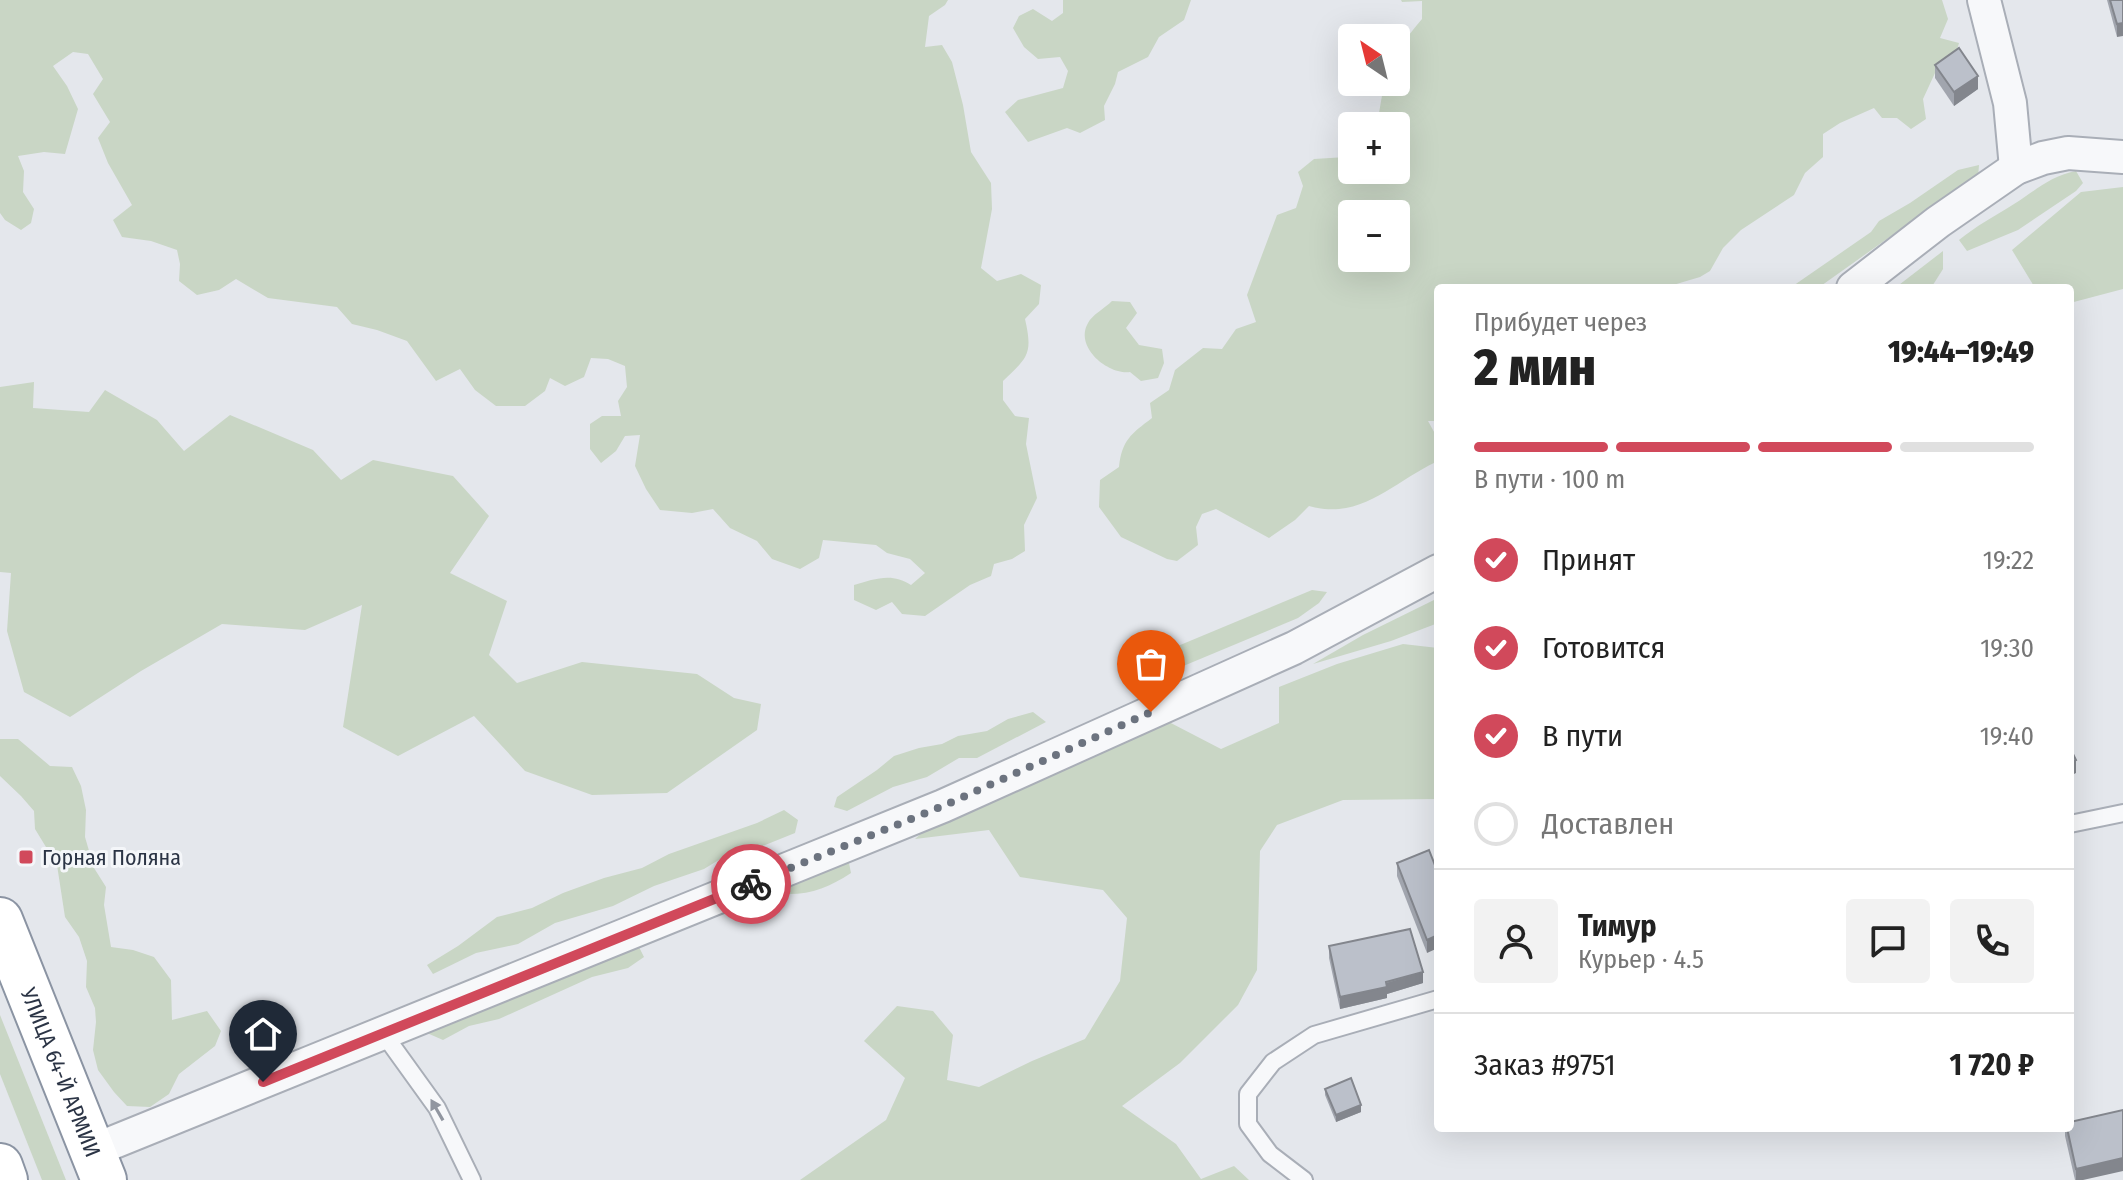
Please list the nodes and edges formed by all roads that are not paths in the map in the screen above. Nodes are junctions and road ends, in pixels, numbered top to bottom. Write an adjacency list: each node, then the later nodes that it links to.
1 (1984, 0): 3 (street)
2 (2123, 157): 3 (street)
3 (2016, 168): 4 (street)
4 (1858, 284)
5 (1434, 573): 10 (street)
6 (2123, 813): 7 (lane)
7 (2074, 823)
8 (0, 920): 12 (highway, УЛИЦА 64-Й АРМИИ)
9 (1434, 1000): 15 (lane)
10 (383, 1033): 12 (street); 14 (lane, one-way to 10)
11 (0, 1166): 13 (highway)
12 (98, 1166)
13 (5, 1180)
14 (472, 1180)
15 (1304, 1180)

